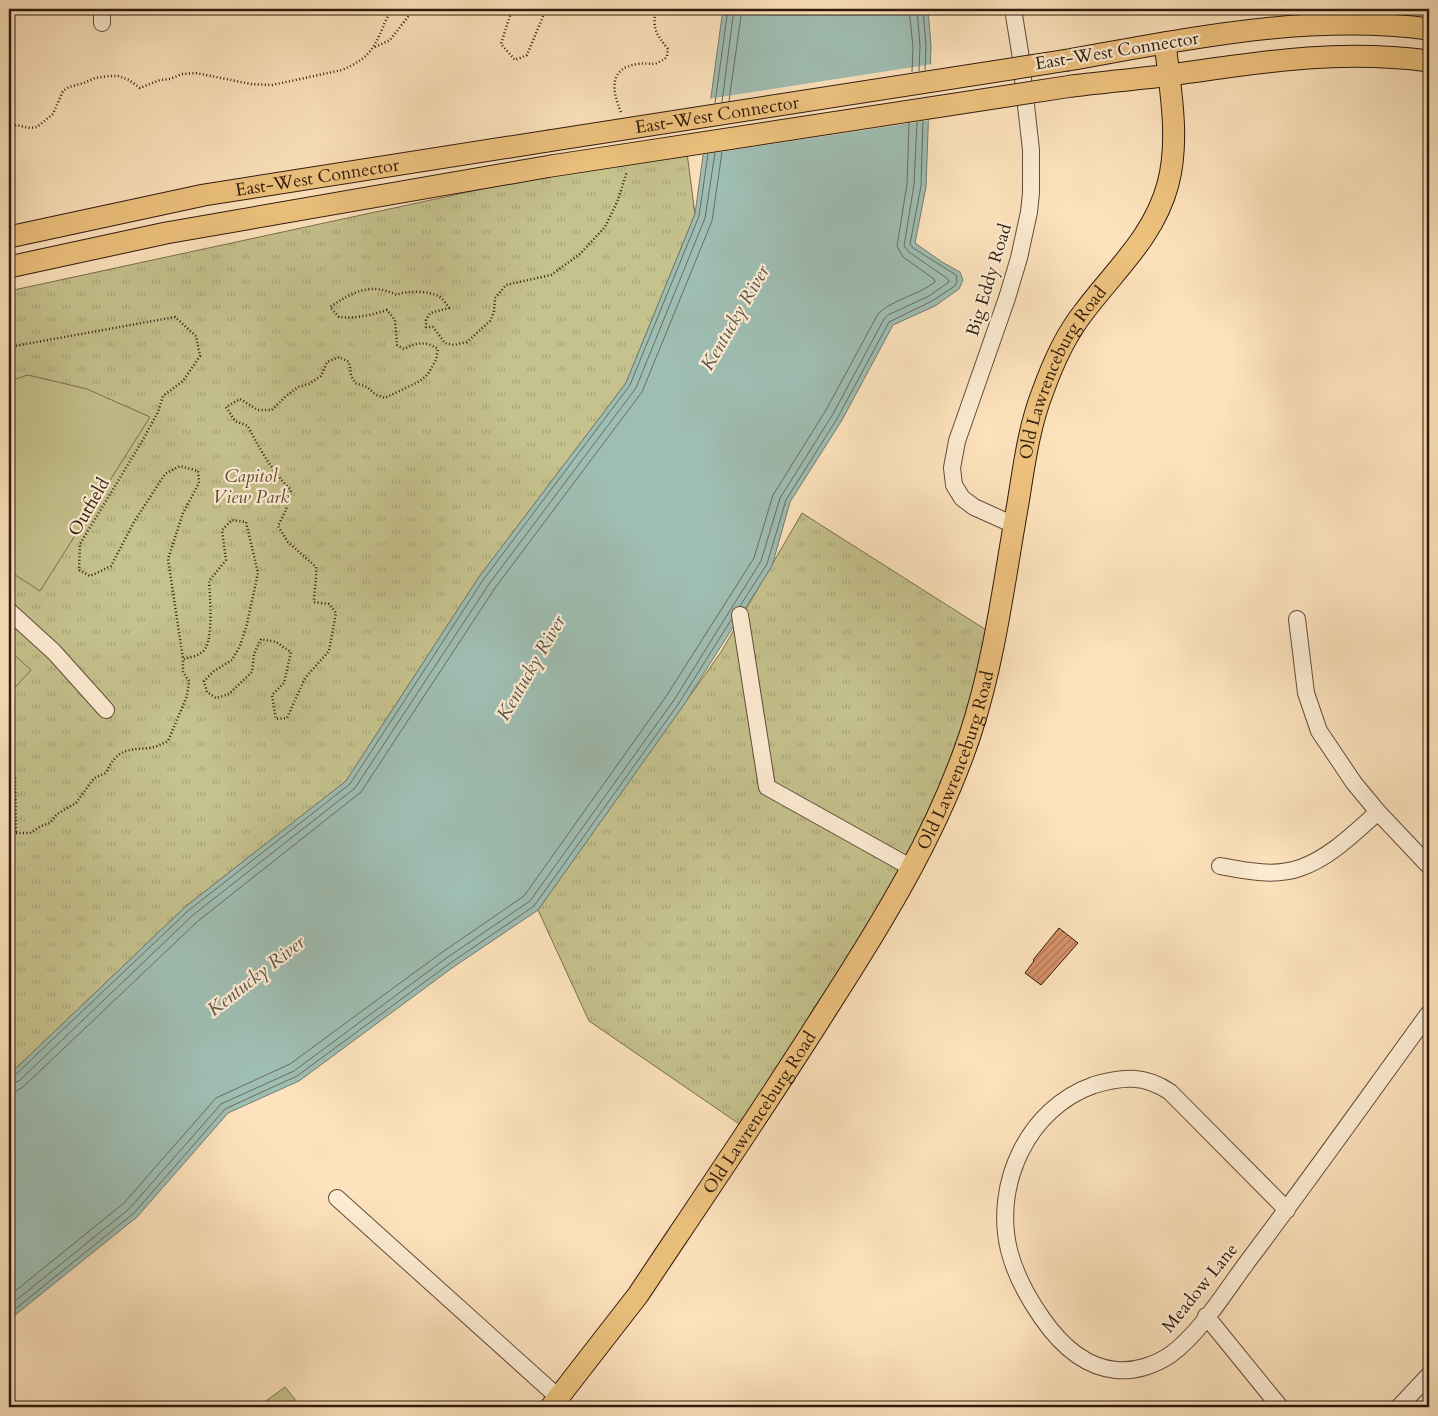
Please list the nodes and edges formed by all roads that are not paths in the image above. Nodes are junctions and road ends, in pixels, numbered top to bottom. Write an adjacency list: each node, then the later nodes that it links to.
1 (1013, 9): 8 (street, Big Eddy Road)
2 (1429, 29): 3 (main road, East-West Connector)
3 (1165, 43): 5 (main road, Old Lawrenceburg Road); 6 (main road, East-West Connector, bridge)
4 (1429, 61): 5 (main road, East-West Connector)
5 (1169, 75): 7 (main road, East-West Connector, bridge); 8 (main road, Old Lawrenceburg Road)
6 (9, 237)
7 (9, 267)
8 (1014, 525): 16 (main road, Old Lawrenceburg Road)
9 (9, 611): 12 (street)
10 (740, 615): 16 (street)
11 (1297, 619): 13 (street)
12 (106, 710)
13 (1378, 812): 14 (street); 15 (street)
14 (1220, 866)
15 (1429, 866)
16 (912, 868): 22 (main road, Old Lawrenceburg Road)
17 (1429, 1013): 19 (street, Meadow Lane)
18 (337, 1198): 22 (street)
19 (1286, 1210): 20 (street, Meadow Lane); 20 (street, Meadow Lane)
20 (1206, 1316): 23 (street)
21 (1429, 1375): 24 (street)
22 (555, 1403)
23 (1280, 1407)
24 (1399, 1407)

